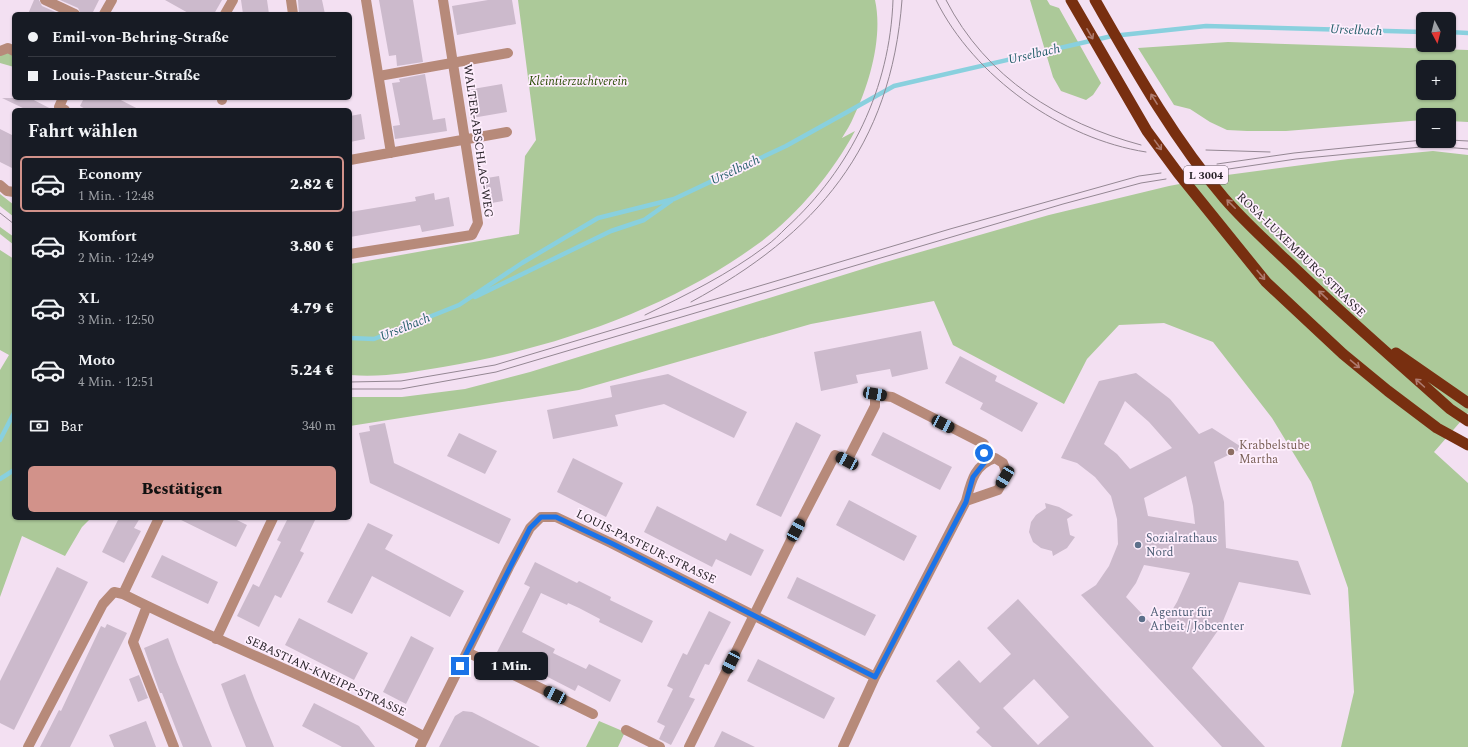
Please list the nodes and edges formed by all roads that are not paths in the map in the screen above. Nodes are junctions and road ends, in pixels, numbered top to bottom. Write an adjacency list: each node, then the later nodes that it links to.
1 (45, 0): 9 (street)
2 (112, 0): 10 (street)
3 (233, 0): 11 (street)
4 (290, 0): 12 (street)
5 (366, 0): 17 (street)
6 (443, 0): 16 (street, WALTER-ABSCHLAG-WEG)
7 (1071, 0): 28 (highway, L 3004, one-way to 28)
8 (1095, 0): 25 (highway, ROSA-LUXEMBURG-STRASSE / L 3004, one-way to 8)
9 (71, 12)
10 (105, 12)
11 (226, 12)
12 (293, 12)
13 (12, 50): 14 (street)
14 (0, 51)
15 (508, 53): 16 (street)
16 (454, 62): 17 (street); 19 (street, WALTER-ABSCHLAG-WEG)
17 (379, 76): 20 (street)
18 (507, 132): 19 (street)
19 (465, 141): 20 (street); 24 (street, WALTER-ABSCHLAG-WEG)
20 (391, 153): 21 (street)
21 (352, 160)
22 (0, 185): 23 (street)
23 (12, 192)
24 (352, 254)
25 (1352, 322): 26 (highway); 27 (highway, ROSA-LUXEMBURG-STRASSE / L 3004, one-way to 25)
26 (1468, 403)
27 (1468, 420)
28 (1437, 428): 29 (highway, L 3004); 30 (highway)
29 (1468, 445)
30 (1468, 453)
31 (985, 462): 32 (street); 32 (street); 37 (street)
32 (966, 502): 40 (street)
33 (159, 520): 35 (street)
34 (272, 520): 38 (street)
35 (123, 594): 36 (street, SEBASTIAN-KNEIPP-STRASSE); 44 (street)
36 (147, 606): 38 (street, SEBASTIAN-KNEIPP-STRASSE); 45 (street)
37 (755, 615): 39 (street, LOUIS-PASTEUR-STRASSE); 40 (street, LOUIS-PASTEUR-STRASSE); 48 (street)
38 (216, 639): 43 (street, SEBASTIAN-KNEIPP-STRASSE)
39 (467, 652): 41 (street); 43 (street, LOUIS-PASTEUR-STRASSE)
40 (875, 677): 49 (street)
41 (593, 714)
42 (626, 730): 47 (street)
43 (425, 737): 46 (street, LOUIS-PASTEUR-STRASSE)
44 (28, 747)
45 (174, 747)
46 (420, 747)
47 (660, 747)
48 (689, 747)
49 (843, 747)

